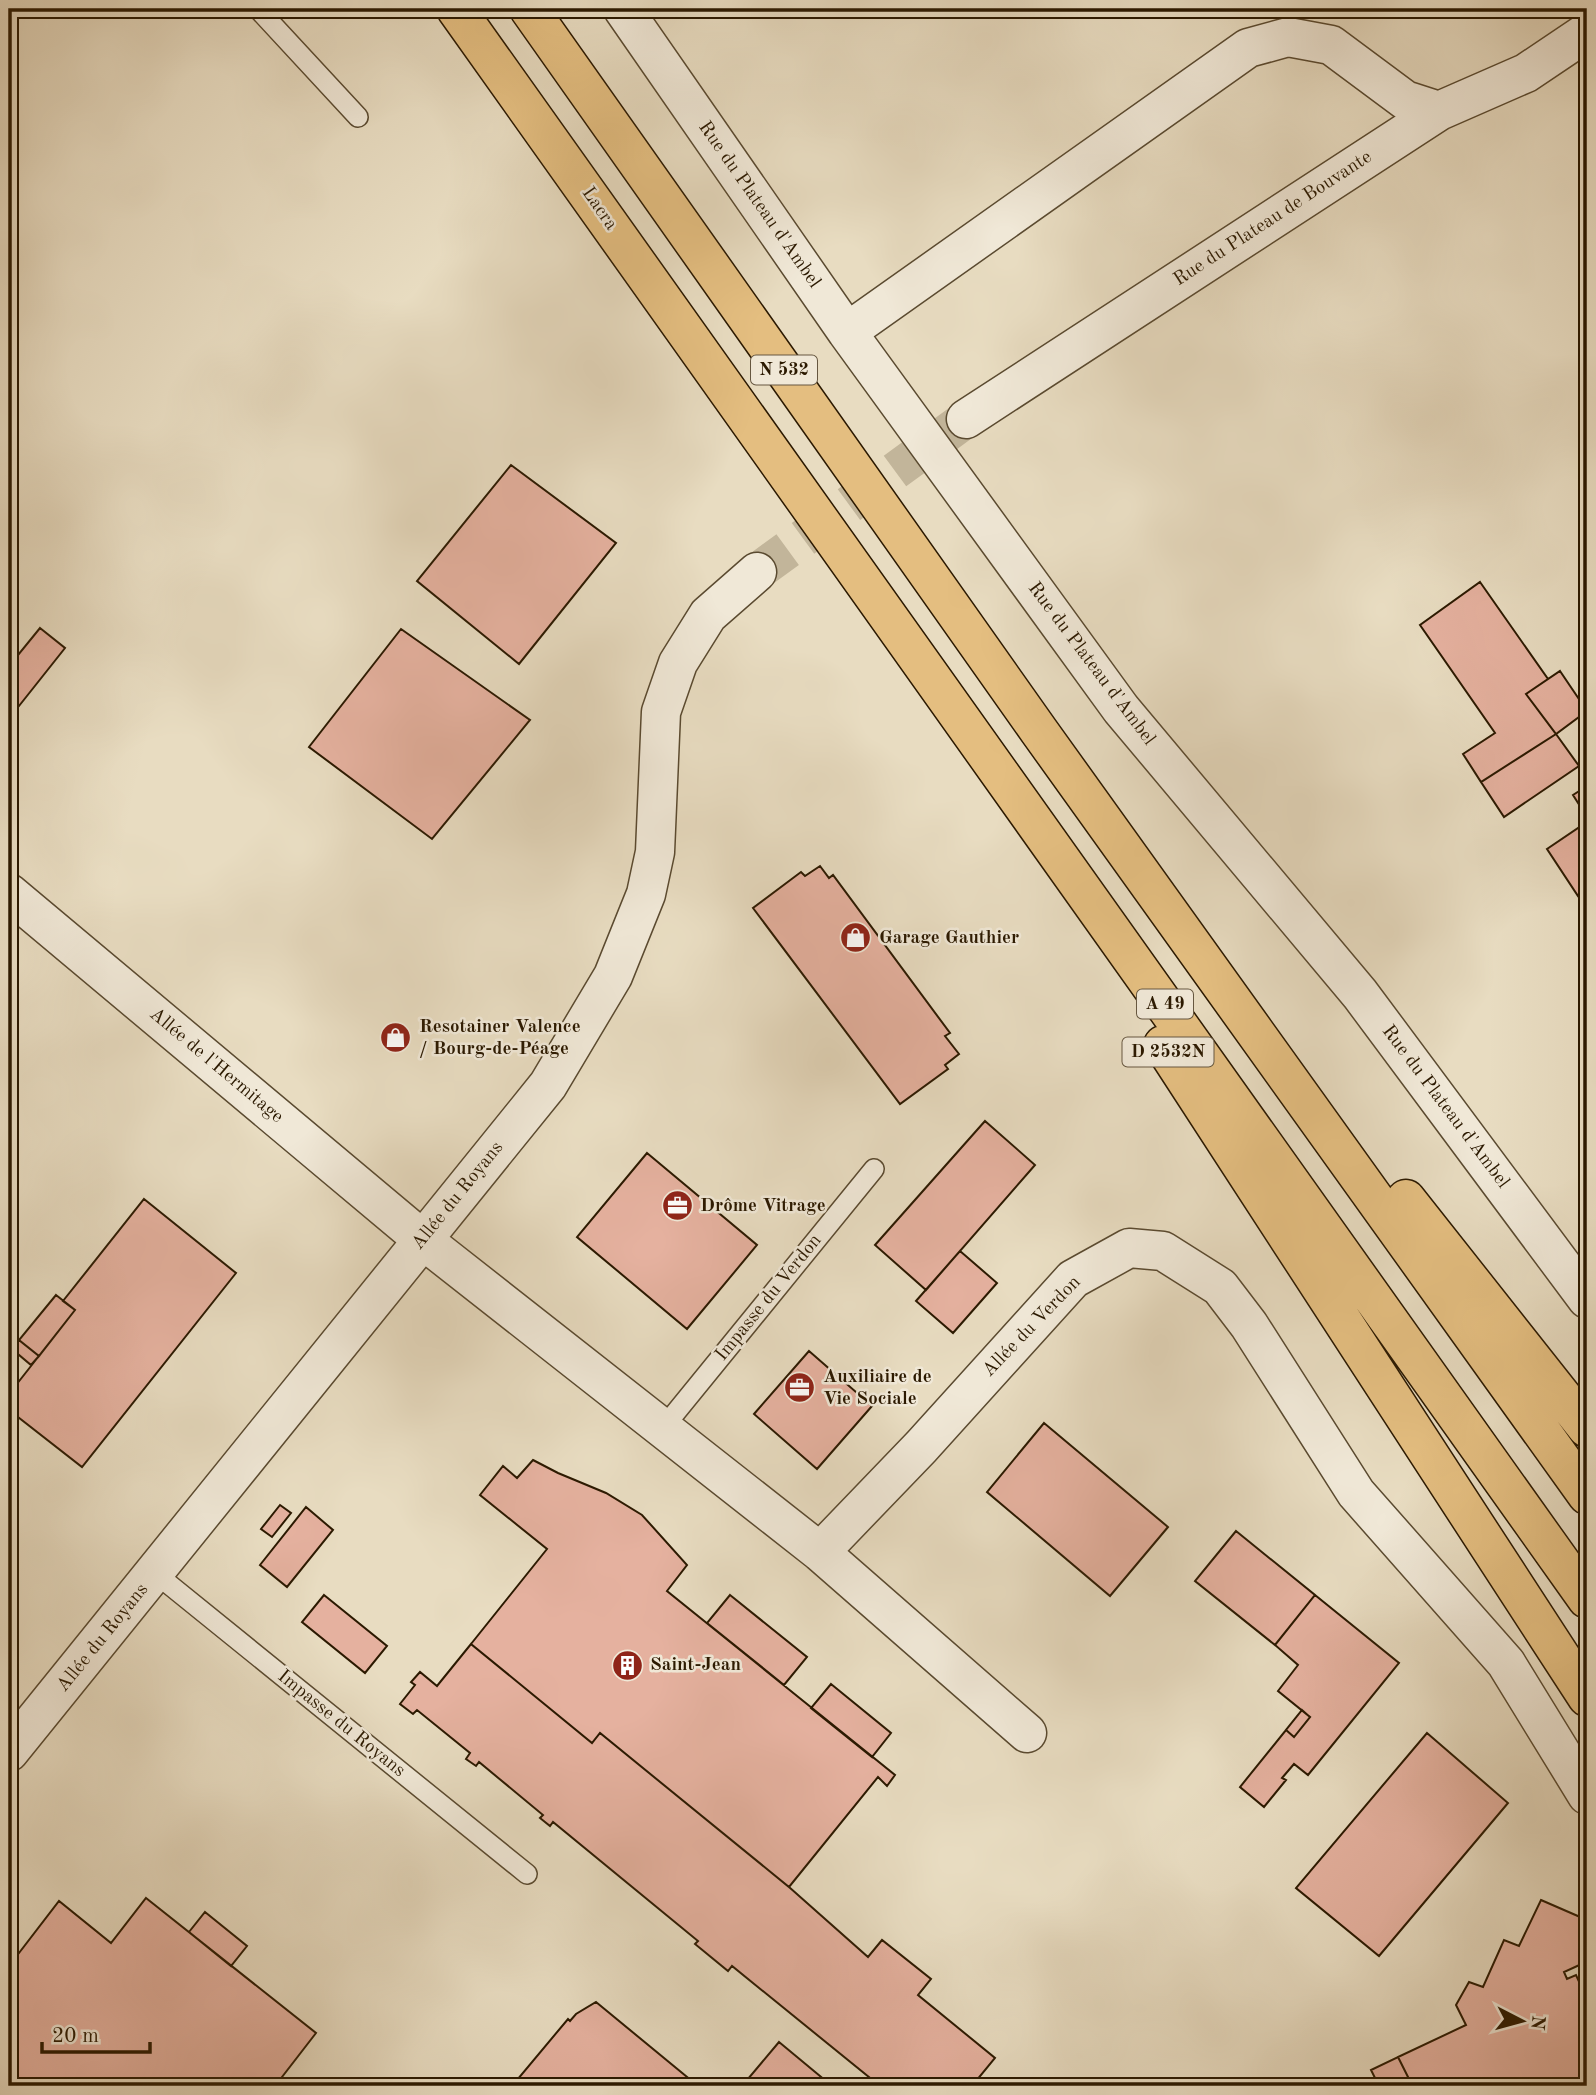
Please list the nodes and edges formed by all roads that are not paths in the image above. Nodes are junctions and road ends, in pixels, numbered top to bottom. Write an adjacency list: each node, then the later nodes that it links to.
1 (258, 9): 7 (lane)
2 (456, 9): 9 (highway, Lacra / N 532)
3 (529, 9): 12 (highway, N 532)
4 (623, 9): 8 (street, Rue du Plateau d'Ambel)
5 (1587, 32): 6 (street, Rue du Plateau de Bouvante)
6 (1439, 111): 8 (street); 10 (street, Rue du Plateau de Bouvante)
7 (358, 117)
8 (847, 332): 16 (street, Rue du Plateau d'Ambel)
9 (742, 410): 22 (highway, A 49); 23 (highway, D 2532N)
10 (966, 419)
11 (757, 572): 15 (street, Allée du Royans)
12 (1039, 731): 18 (highway); 19 (highway, A 49)
13 (9, 893): 15 (street, Allée de l'Hermitage)
14 (874, 1169): 17 (lane, Impasse du Verdon)
15 (423, 1240): 17 (street); 21 (street, Allée du Royans)
16 (1587, 1299)
17 (663, 1428): 20 (street)
18 (1587, 1428)
19 (1587, 1495)
20 (820, 1552): 24 (street); 26 (street, Allée du Verdon)
21 (155, 1573): 25 (street, Allée du Royans); 27 (lane, Impasse du Royans)
22 (1587, 1599)
23 (1587, 1697)
24 (1027, 1733)
25 (9, 1752)
26 (1587, 1795)
27 (527, 1874)

